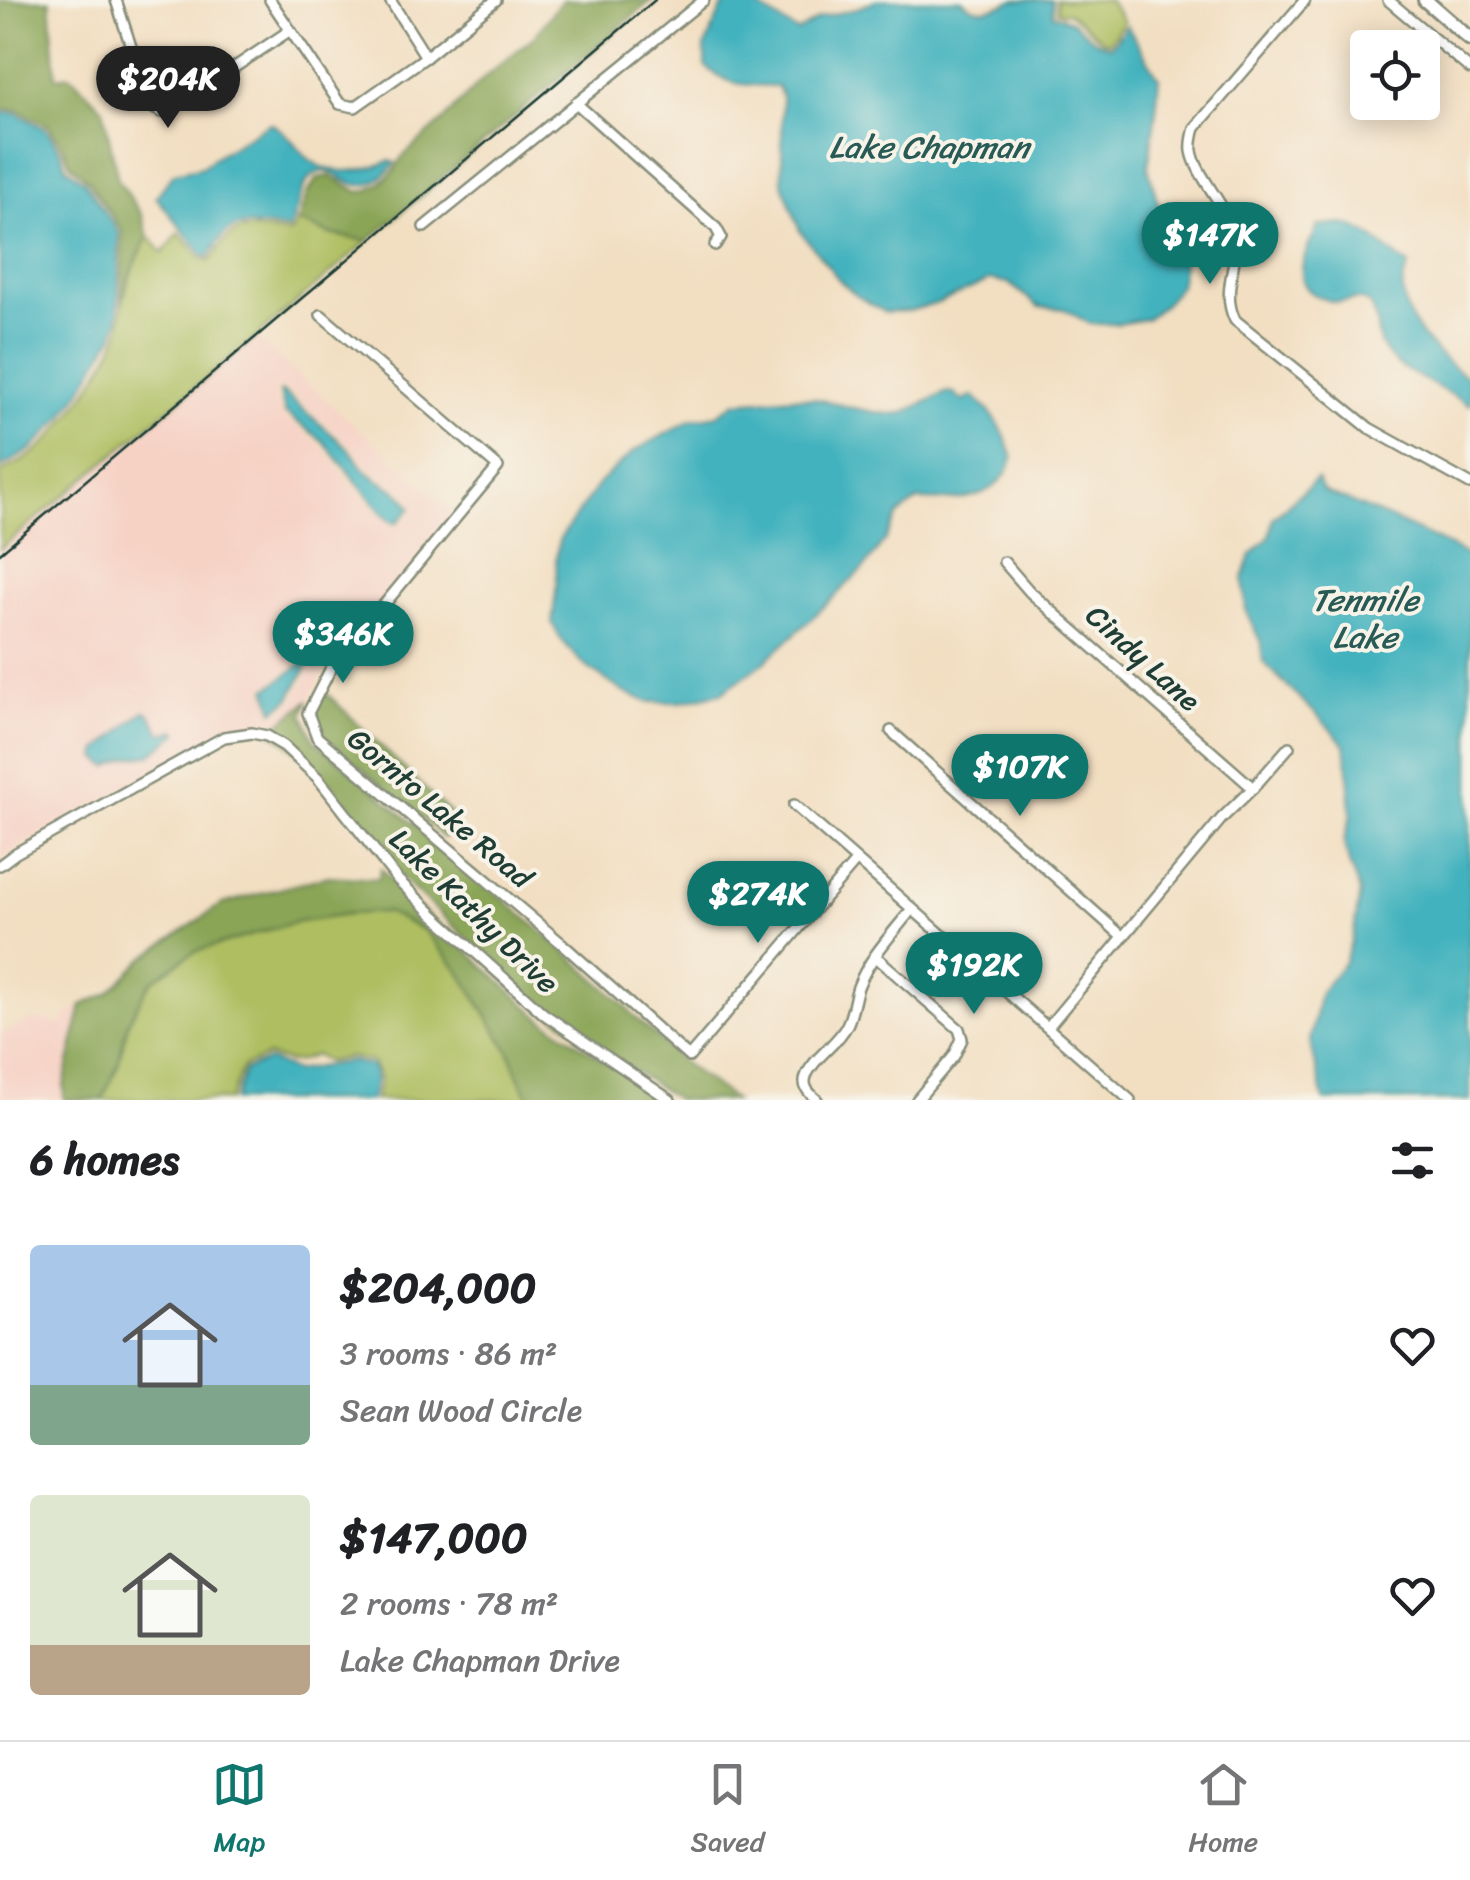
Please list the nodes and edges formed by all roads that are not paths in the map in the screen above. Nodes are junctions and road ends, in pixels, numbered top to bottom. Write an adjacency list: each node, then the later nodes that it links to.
1 (116, 0): 9 (street)
2 (270, 0): 9 (street)
3 (390, 0): 12 (street)
4 (496, 0): 12 (street)
5 (704, 0): 15 (street)
6 (1305, 0): 19 (street)
7 (1388, 0): 13 (street)
8 (1425, 0): 10 (street)
9 (290, 32): 12 (street)
10 (1470, 39)
11 (1470, 50): 13 (street)
12 (426, 57)
13 (1460, 61): 14 (street)
14 (1470, 69)
15 (576, 103): 16 (street); 17 (street)
16 (424, 227)
17 (715, 245)
18 (321, 315): 25 (street, Gornto Lake Road)
19 (1470, 484)
20 (1004, 562): 23 (street, Cindy Lane)
21 (891, 731): 28 (street)
22 (1288, 748): 23 (street)
23 (1253, 788): 28 (street)
24 (794, 805): 25 (street)
25 (856, 861): 27 (street)
26 (0, 864): 31 (street, Lake Kathy Drive)
27 (912, 910): 29 (street); 30 (street)
28 (1123, 936): 30 (street)
29 (874, 956): 32 (street); 33 (street)
30 (1048, 1028): 34 (street)
31 (670, 1100)
32 (817, 1100)
33 (917, 1100)
34 (1130, 1100)

